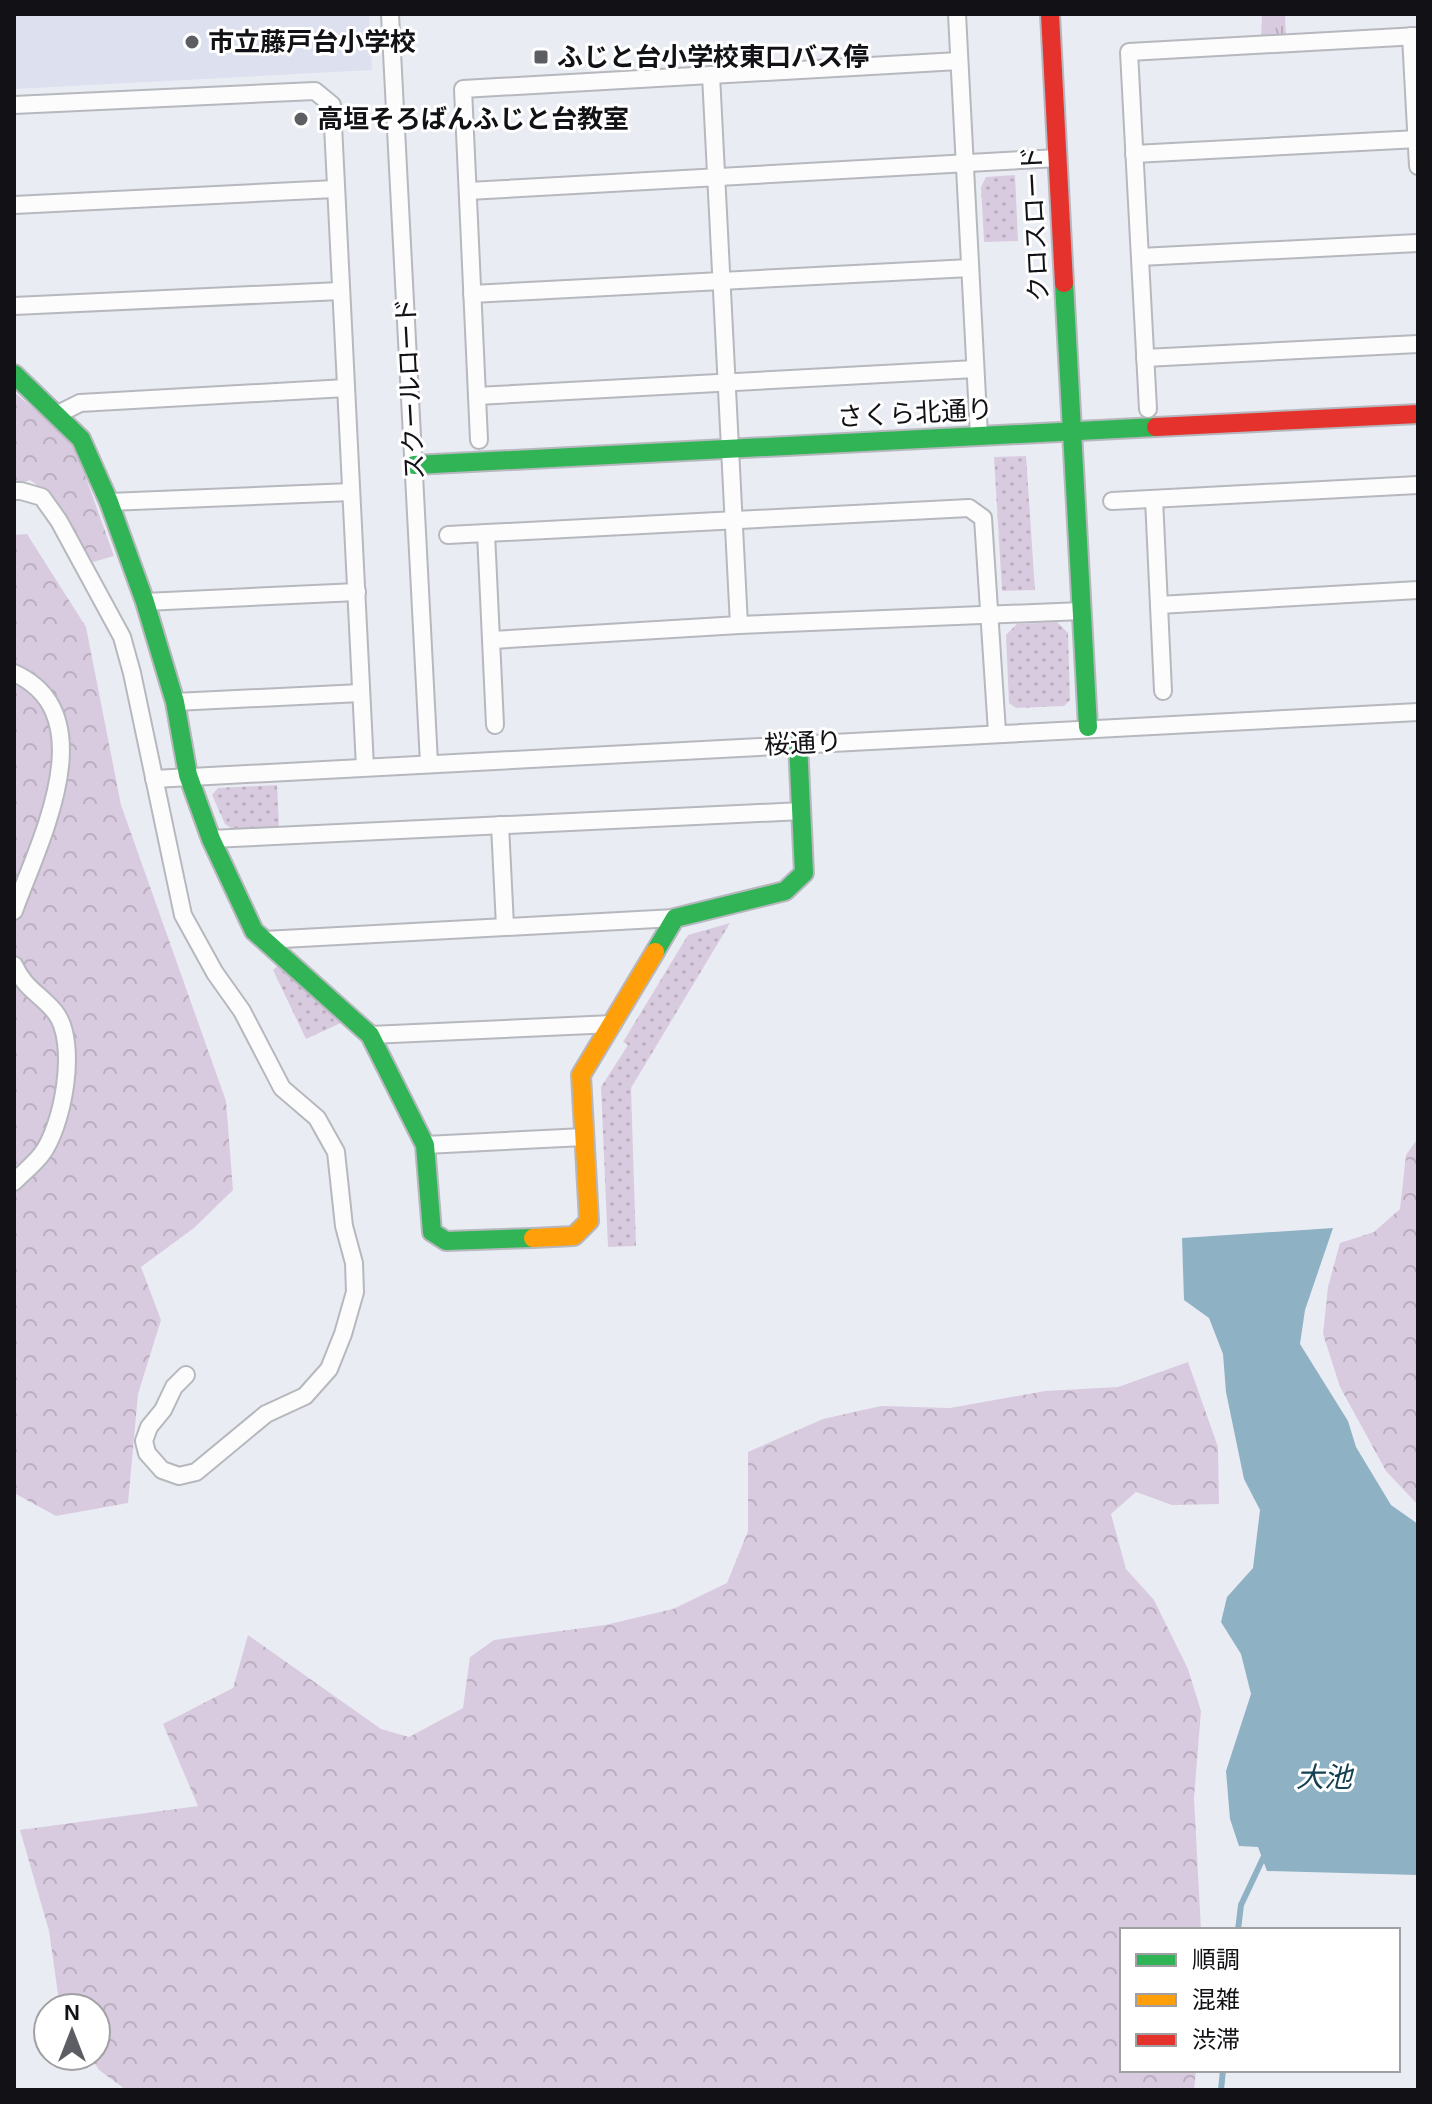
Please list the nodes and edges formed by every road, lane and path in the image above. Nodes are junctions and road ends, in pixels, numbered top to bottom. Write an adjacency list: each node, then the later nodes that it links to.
1 (390, 14): 38 (street, スクールロード)
2 (957, 14): 5 (street)
3 (1050, 14): 10 (street, クロスロード)
4 (1415, 36): 8 (street); 9 (street)
5 (959, 61): 6 (street); 11 (street)
6 (711, 75): 13 (street); 15 (street)
7 (14, 105): 14 (street)
8 (1417, 140): 9 (street); 12 (street)
9 (1134, 154): 18 (street)
10 (1058, 158): 11 (street); 34 (street, クロスロード)
11 (965, 164): 13 (street); 19 (street)
12 (1418, 166)
13 (717, 178): 15 (street); 20 (street)
14 (335, 189): 16 (street); 21 (street)
15 (468, 191): 22 (street)
16 (14, 205)
17 (1418, 243): 18 (street)
18 (1140, 257): 25 (street)
19 (970, 268): 20 (street); 26 (street)
20 (722, 281): 22 (street); 28 (street)
21 (340, 291): 23 (street); 29 (street)
22 (472, 294): 30 (street)
23 (14, 306)
24 (1418, 344): 25 (street)
25 (1145, 358): 31 (street)
26 (975, 369): 28 (street); 35 (street)
27 (14, 374): 32 (street)
28 (727, 383): 30 (street); 37 (street)
29 (346, 388): 32 (street); 41 (street)
30 (477, 396): 36 (street)
31 (1148, 409)
32 (58, 414): 44 (street)
33 (1418, 414): 34 (street, さくら北通り)
34 (1073, 431): 35 (street, さくら北通り); 52 (street, クロスロード)
35 (979, 436): 37 (street, さくら北通り)
36 (479, 440)
37 (730, 448): 38 (street, さくら北通り); 45 (street)
38 (414, 465): 65 (street, スクールロード)
39 (1418, 485): 42 (street)
40 (14, 491): 68 (street)
41 (351, 492): 44 (street); 49 (street)
42 (1154, 499): 43 (street); 51 (street)
43 (1112, 501)
44 (109, 502): 50 (street)
45 (735, 521): 46 (street); 53 (street); 54 (street)
46 (486, 533): 47 (street); 55 (street)
47 (448, 535)
48 (1418, 590): 51 (street)
49 (357, 592): 50 (street); 58 (street)
50 (145, 602): 59 (street)
51 (1159, 605): 57 (street)
52 (1082, 611): 53 (street); 62 (street, クロスロード)
53 (990, 614): 54 (street); 63 (street)
54 (739, 625): 55 (street)
55 (492, 640): 61 (street)
56 (14, 673): 72 (street)
57 (1163, 691)
58 (361, 693): 59 (street); 66 (street)
59 (175, 702): 67 (street)
60 (1418, 712): 62 (street, 桜通り)
61 (495, 725)
62 (1088, 727): 63 (street, 桜通り)
63 (997, 732): 64 (street, 桜通り)
64 (798, 743): 65 (street, 桜通り); 69 (street)
65 (429, 763): 66 (street, 桜通り)
66 (365, 767): 67 (street, 桜通り)
67 (188, 775): 68 (street, 桜通り); 71 (street)
68 (154, 779): 82 (street)
69 (802, 811): 70 (street); 73 (street)
70 (500, 825): 71 (street); 74 (street)
71 (211, 839): 75 (street)
72 (14, 911)
73 (675, 918): 74 (street); 77 (street)
74 (505, 926): 75 (street)
75 (264, 940): 78 (street)
76 (14, 965): 81 (street)
77 (613, 1024): 78 (street); 79 (street)
78 (370, 1035): 80 (street)
79 (584, 1137): 80 (street); 80 (street)
80 (425, 1145)
81 (14, 1182)
82 (186, 1375)

